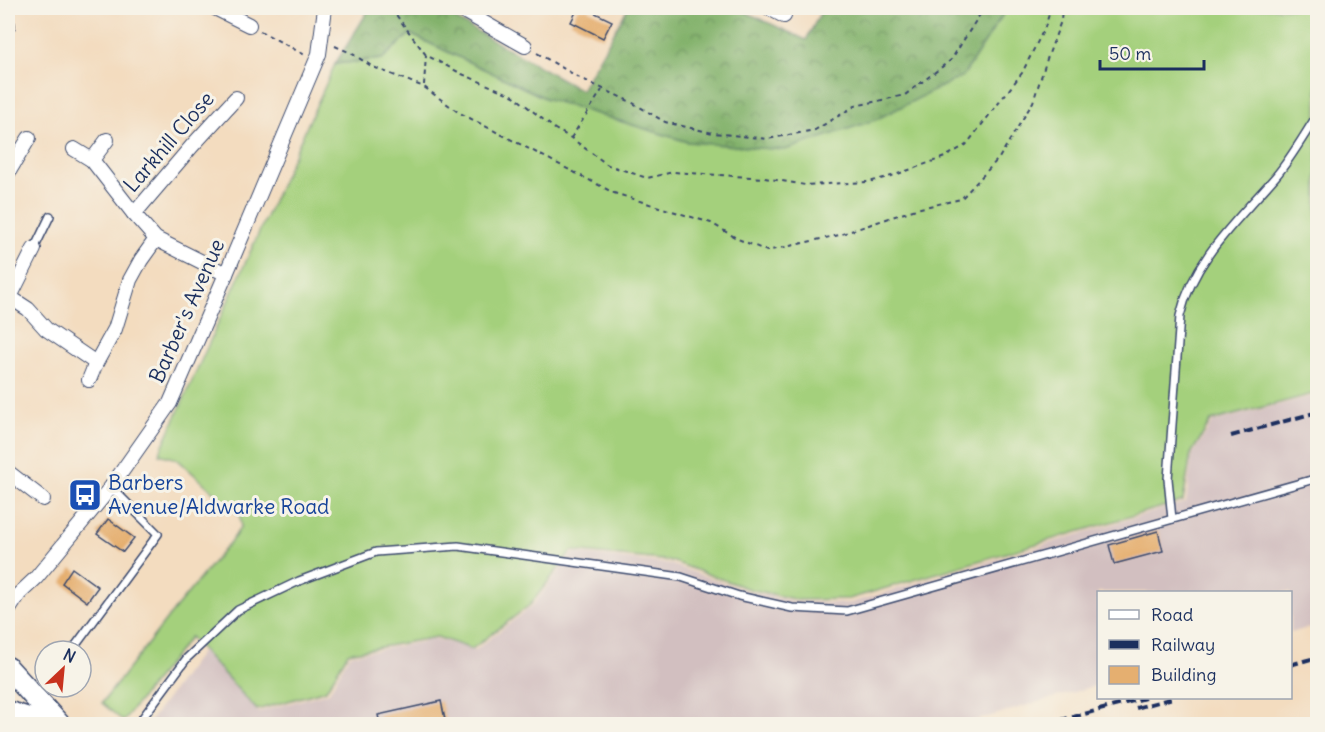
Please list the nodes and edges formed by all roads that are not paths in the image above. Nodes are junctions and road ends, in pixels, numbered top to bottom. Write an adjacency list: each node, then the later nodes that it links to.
1 (215, 8): 6 (street)
2 (325, 8): 19 (street, Barber's Avenue)
3 (458, 8): 7 (street)
4 (769, 8): 5 (street)
5 (784, 16)
6 (249, 25)
7 (525, 46)
8 (236, 98): 15 (street, Larkhill Close)
9 (1317, 114): 27 (lane)
10 (29, 138): 14 (street)
11 (107, 140): 13 (street)
12 (74, 149): 13 (street)
13 (92, 160): 15 (street)
14 (8, 172)
15 (134, 214): 17 (street)
16 (50, 216): 18 (lane)
17 (156, 239): 19 (street); 21 (street)
18 (34, 249): 20 (street)
19 (226, 274): 25 (street, Barber's Avenue)
20 (9, 297): 21 (street)
21 (96, 363): 22 (street)
22 (88, 380)
23 (8, 472): 26 (street)
24 (1317, 477): 27 (lane)
25 (111, 487): 28 (street, Barber's Avenue); 30 (lane)
26 (44, 499)
27 (1172, 519): 35 (lane)
28 (13, 596): 29 (street, Barber's Avenue)
29 (8, 611)
30 (80, 639)
31 (8, 668): 34 (main road)
32 (8, 712): 33 (main road)
33 (46, 724)
34 (59, 724)
35 (138, 724)

